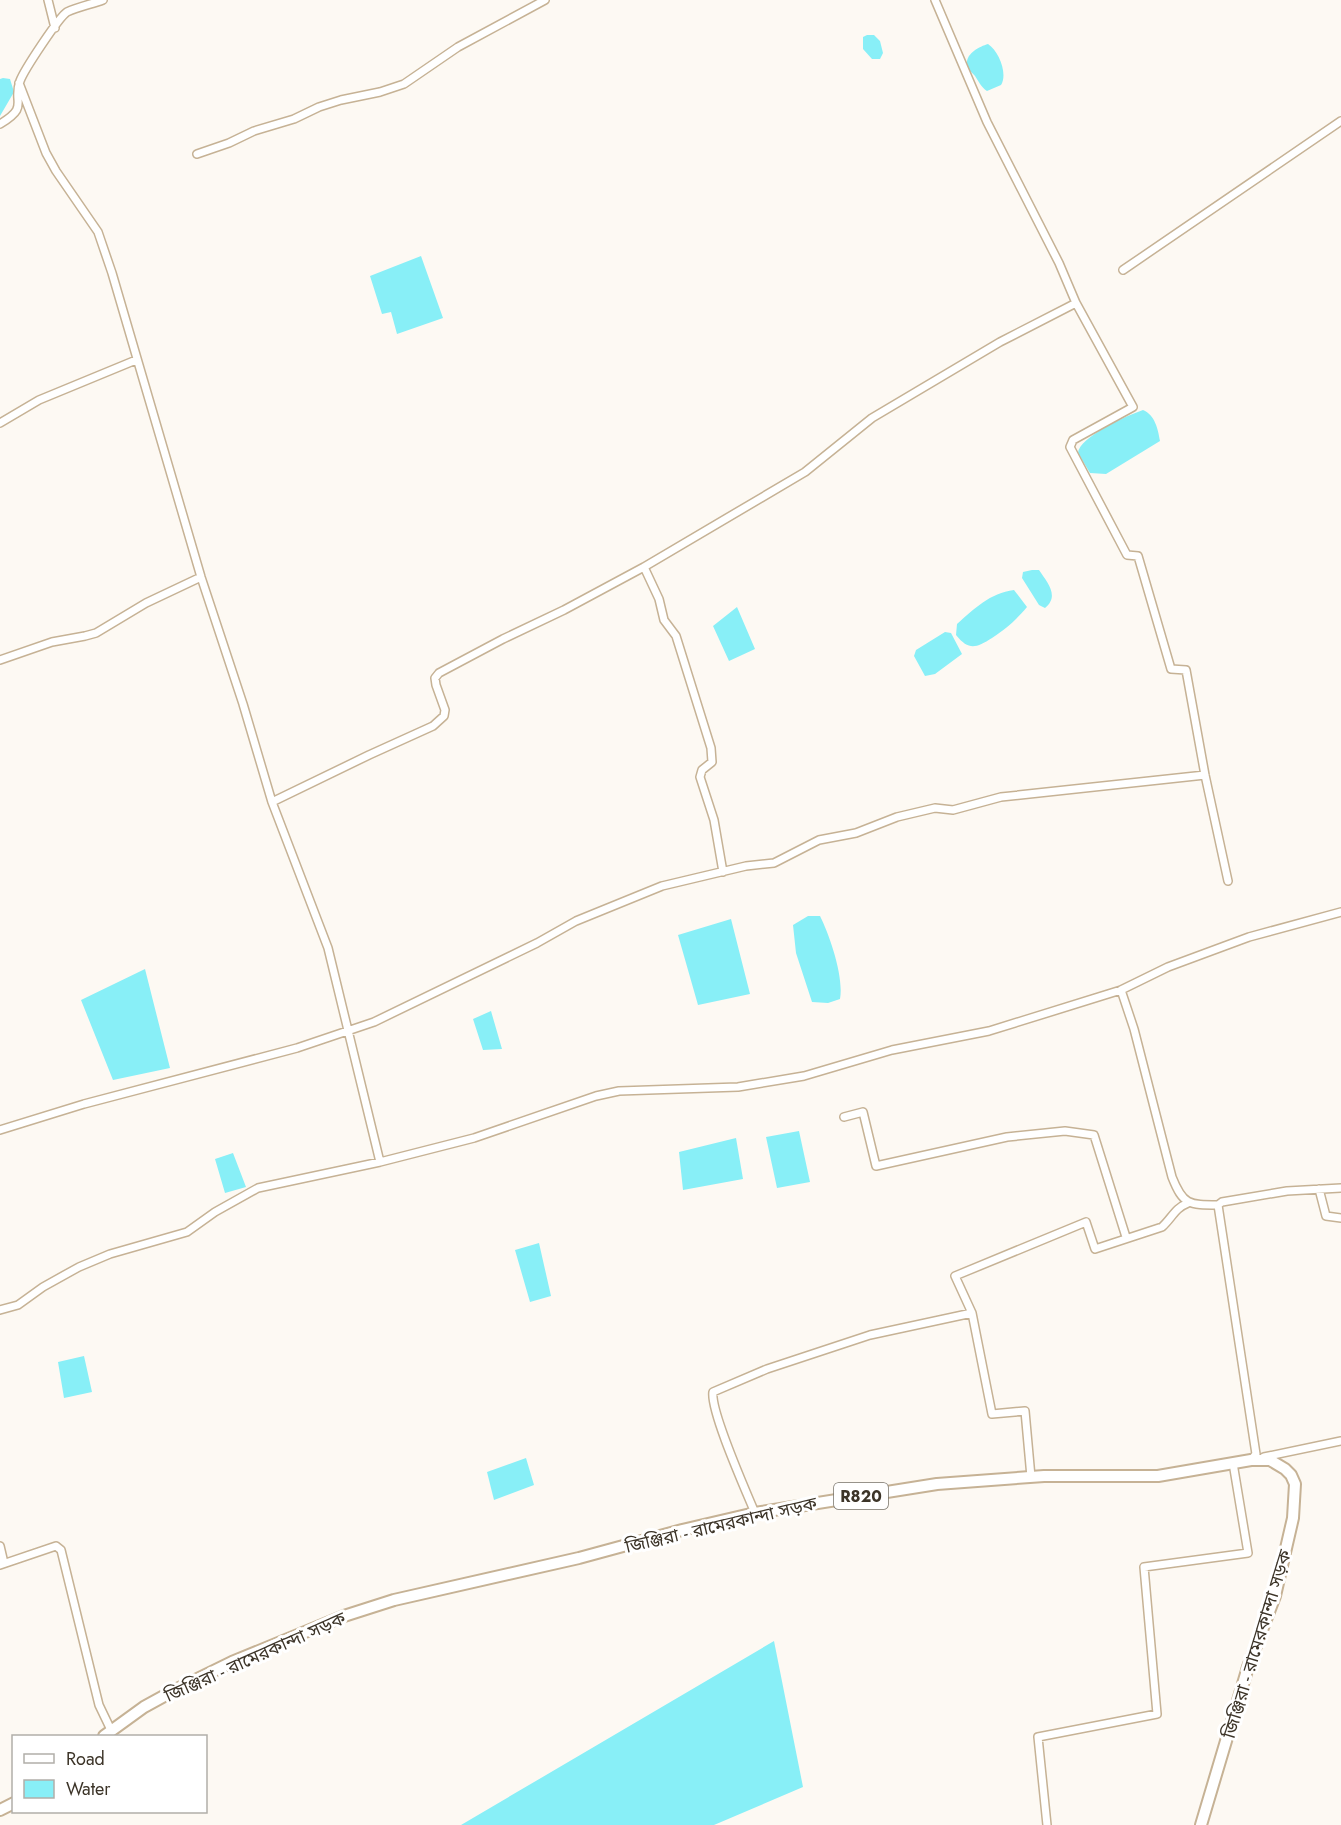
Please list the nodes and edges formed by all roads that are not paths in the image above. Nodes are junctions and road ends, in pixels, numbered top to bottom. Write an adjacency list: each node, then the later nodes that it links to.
1 (48, 0): 5 (street)
2 (103, 0): 5 (street)
3 (545, 0): 9 (street)
4 (934, 0): 11 (street)
5 (55, 28): 6 (street)
6 (19, 83): 8 (street); 12 (street)
7 (1341, 121): 10 (street)
8 (0, 124)
9 (197, 154)
10 (1123, 270)
11 (1076, 303): 14 (street); 17 (street)
12 (136, 360): 13 (street); 15 (street)
13 (0, 423)
14 (644, 567): 18 (street); 19 (street)
15 (201, 578): 16 (street); 18 (street)
16 (0, 660)
17 (1205, 775): 19 (street); 20 (street)
18 (272, 802): 25 (street)
19 (723, 872): 24 (street)
20 (1228, 881)
21 (1341, 912): 22 (street)
22 (1121, 990): 25 (street); 28 (street)
23 (844, 1117): 31 (street)
24 (0, 1130)
25 (380, 1162): 32 (street)
26 (1341, 1188): 27 (street)
27 (1319, 1190): 29 (street); 30 (street)
28 (1188, 1203): 29 (street); 31 (street)
29 (1218, 1205): 35 (street)
30 (1341, 1218)
31 (1126, 1237): 33 (street)
32 (0, 1310)
33 (972, 1313): 37 (street); 38 (street)
34 (1341, 1441): 35 (street)
35 (1251, 1460): 36 (main road, জিঞ্জিরা - রামেরকান্দা সড়ক / R820); 43 (main road, জিঞ্জিরা - রামেরকান্দা সড়ক / R820)
36 (1233, 1463): 37 (main road, জিঞ্জিরা - রামেরকান্দা সড়ক / R820); 42 (street)
37 (1031, 1477): 38 (main road, জিঞ্জিরা - রামেরকান্দা সড়ক / R820)
38 (755, 1513): 41 (main road, জিঞ্জিরা - রামেরকান্দা সড়ক / R820)
39 (0, 1546): 40 (street)
40 (2, 1564): 41 (street)
41 (107, 1733)
42 (1047, 1825)
43 (1202, 1825)

